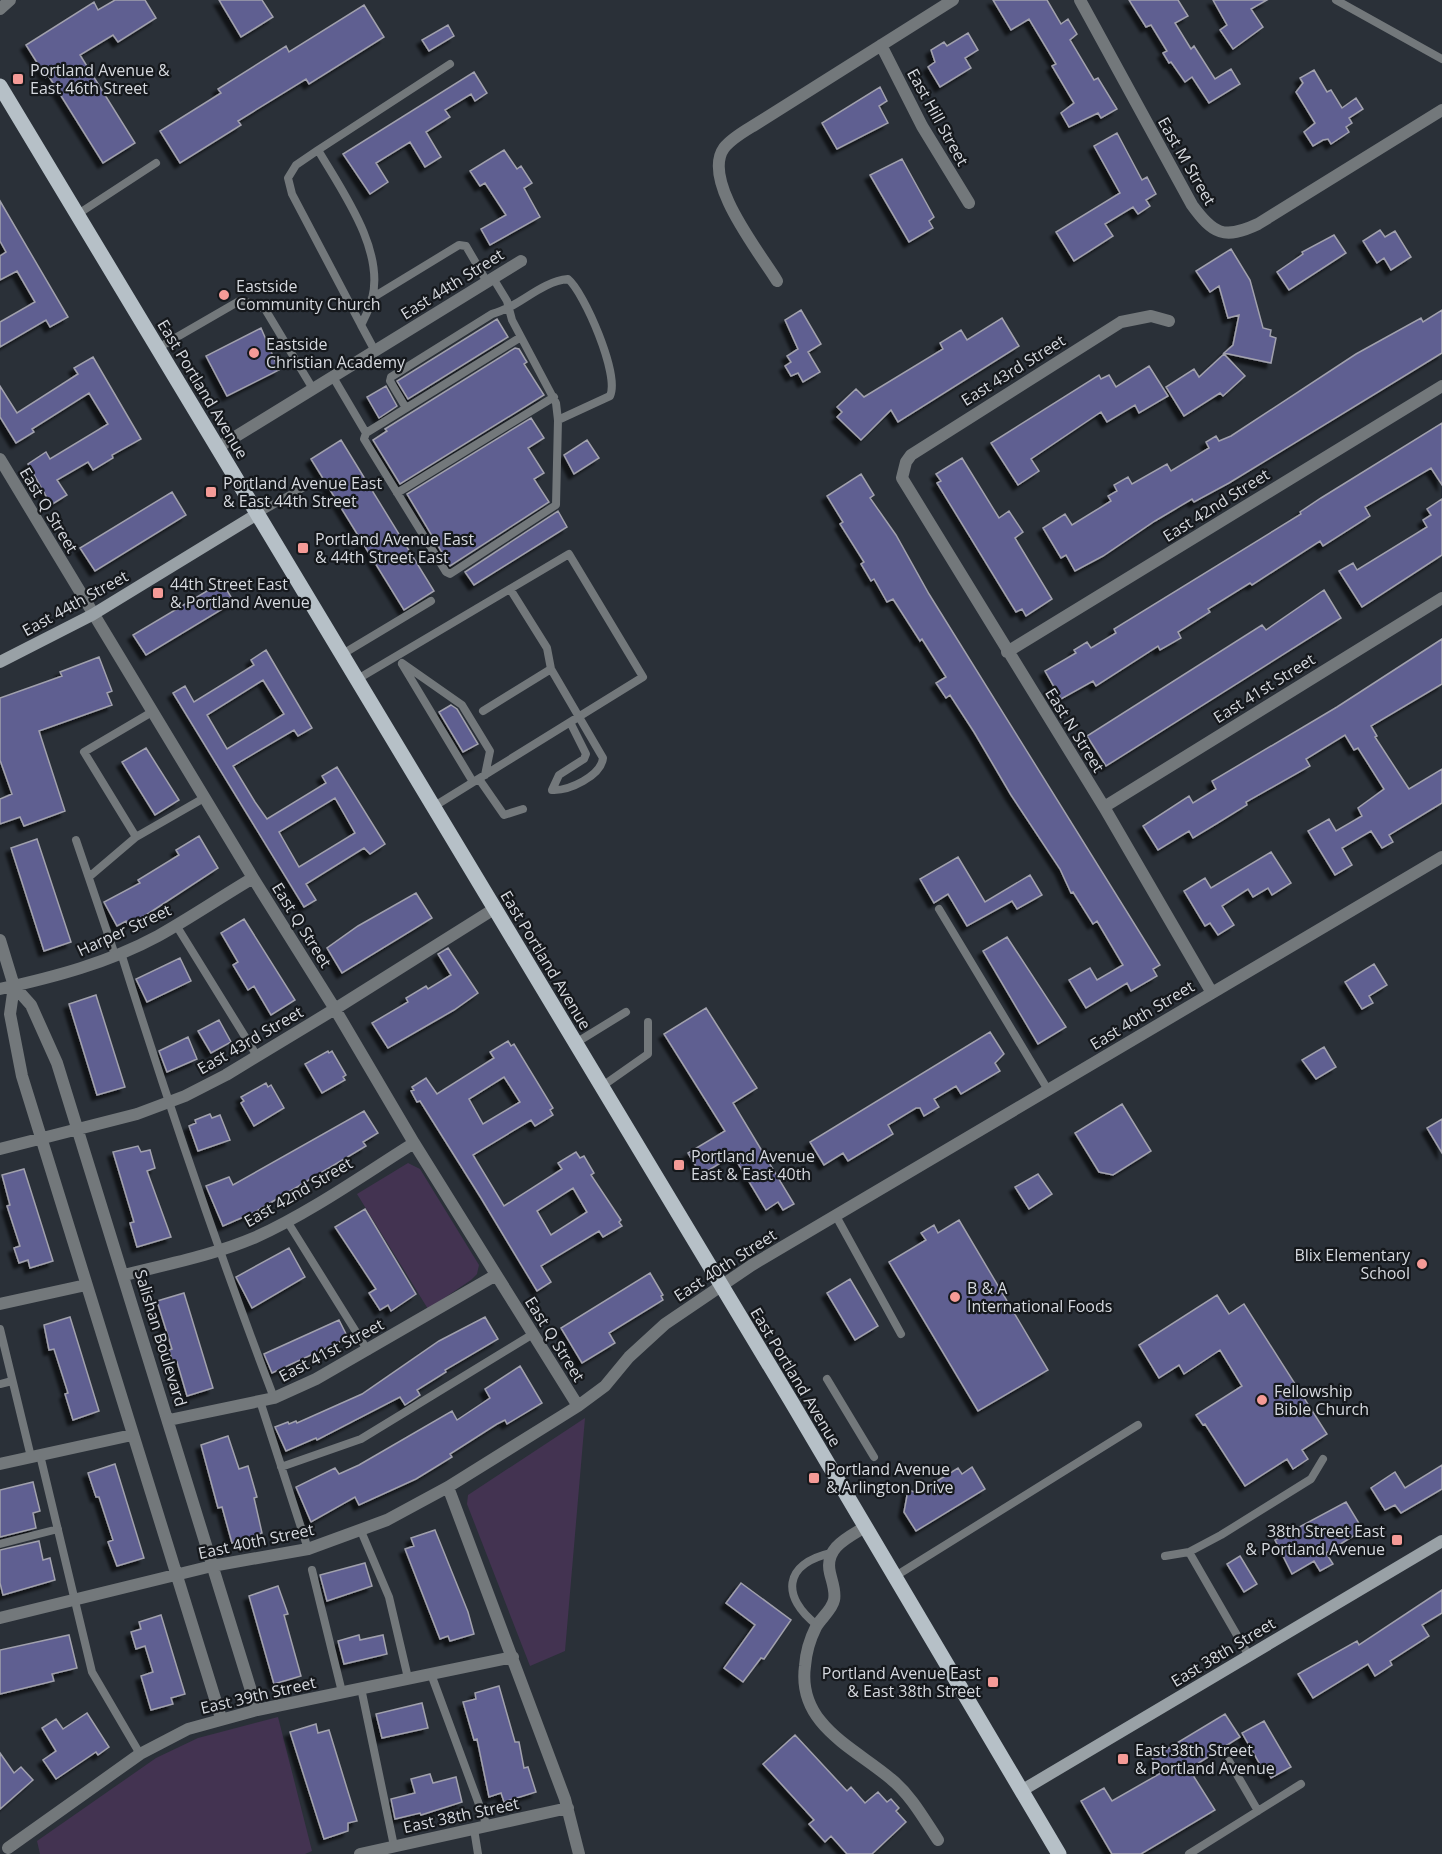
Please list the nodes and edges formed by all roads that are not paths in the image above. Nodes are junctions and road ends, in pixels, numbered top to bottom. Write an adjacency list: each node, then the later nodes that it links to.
1 (10, 0): 5 (street)
2 (953, 0): 6 (street)
3 (1080, 0): 10 (street, East M Street)
4 (1336, 0): 7 (lane)
5 (0, 9)
6 (881, 45): 13 (street, East Hill Street); 17 (street)
7 (1442, 59)
8 (450, 64): 11 (lane)
9 (0, 86): 14 (main road, East Portland Avenue)
10 (1442, 110)
11 (318, 150): 18 (lane); 21 (lane)
12 (156, 163): 14 (lane)
13 (969, 203)
14 (78, 214): 23 (main road, East Portland Avenue)
15 (520, 261): 16 (street, East 44th Street)
16 (490, 280): 18 (lane); 19 (lane); 24 (street, East 44th Street)
17 (777, 281)
18 (372, 298): 21 (lane)
19 (509, 309): 22 (lane); 29 (lane); 30 (lane)
20 (1169, 321): 35 (street, East 43rd Street)
21 (361, 325): 24 (lane)
22 (521, 337): 28 (lane); 29 (lane)
23 (158, 348): 27 (lane); 32 (main road, East Portland Avenue)
24 (375, 351): 25 (street, East 44th Street)
25 (333, 377): 27 (street, East 44th Street); 31 (lane)
26 (1442, 386): 42 (street, East 42nd Street)
27 (313, 389): 32 (street, East 44th Street)
28 (554, 397): 30 (lane); 36 (lane)
29 (406, 408): 31 (lane)
30 (558, 420): 36 (lane)
31 (366, 433): 36 (lane)
32 (217, 448): 37 (main road, East Portland Avenue)
33 (0, 459): 41 (street, East Q Street)
34 (304, 487): 37 (lane)
35 (904, 487): 42 (street, East N Street)
36 (397, 493)
37 (257, 514): 41 (main road, East 44th Street); 43 (main road, East Portland Avenue)
38 (510, 589): 44 (lane); 46 (lane); 50 (lane)
39 (1442, 598): 55 (street, East 41st Street)
40 (431, 601): 43 (lane)
41 (92, 615): 45 (main road, East 44th Street); 49 (street, East Q Street)
42 (1007, 652): 55 (street, East N Street)
43 (341, 655): 47 (main road, East Portland Avenue)
44 (400, 660): 47 (lane); 52 (lane); 52 (lane)
45 (0, 662)
46 (551, 669): 48 (lane); 50 (lane)
47 (356, 680): 54 (main road, East Portland Avenue)
48 (483, 711)
49 (152, 712): 53 (street, East Q Street); 57 (lane)
50 (580, 716): 51 (lane); 51 (lane)
51 (570, 722): 52 (lane)
52 (479, 779): 54 (lane); 56 (lane)
53 (204, 798): 57 (lane); 61 (street, East Q Street)
54 (433, 807): 62 (main road, East Portland Avenue)
55 (1104, 807): 69 (street, East N Street)
56 (523, 809)
57 (136, 837): 60 (lane)
58 (76, 840): 60 (lane)
59 (1442, 856): 69 (street, East 40th Street)
60 (89, 877): 66 (lane)
61 (253, 878): 64 (street, Harper Street); 70 (street, East Q Street)
62 (494, 909): 70 (street, East 43rd Street); 73 (main road, East Portland Avenue)
63 (939, 909): 76 (lane)
64 (176, 925): 66 (street, Harper Street); 74 (lane)
65 (0, 940): 67 (street, Salishan Boulevard)
66 (118, 954): 67 (street, Harper Street); 77 (lane)
67 (14, 986): 68 (street, Harper Street); 78 (street, Salishan Boulevard); 79 (street, Salishan Boulevard)
68 (0, 989)
69 (1212, 993): 76 (street, East 40th Street)
70 (335, 1009): 74 (street, East 43rd Street); 80 (street, East Q Street)
71 (626, 1012): 73 (lane)
72 (648, 1022): 75 (lane)
73 (574, 1044): 75 (main road, East Portland Avenue)
74 (257, 1056): 77 (street, East 43rd Street)
75 (601, 1088): 88 (main road, East Portland Avenue)
76 (1048, 1090): 82 (street, East 40th Street)
77 (168, 1102): 78 (street, East 43rd Street); 84 (lane)
78 (79, 1130): 79 (street, East 43rd Street); 85 (street, Salishan Boulevard)
79 (41, 1139): 81 (street, East 43rd Street); 87 (street, Salishan Boulevard)
80 (414, 1143): 83 (street, East 42nd Street); 86 (street, East Q Street)
81 (0, 1149)
82 (836, 1215): 88 (street, East 40th Street); 92 (lane)
83 (287, 1221): 84 (street, East 42nd Street); 93 (lane)
84 (218, 1251): 85 (street, East 42nd Street); 97 (lane)
85 (124, 1275): 100 (street, Salishan Boulevard)
86 (496, 1275): 91 (street, East Q Street); 93 (street, East 41st Street)
87 (86, 1285): 89 (street); 102 (street, Salishan Boulevard)
88 (720, 1286): 99 (street, East 40th Street); 109 (main road, East Portland Avenue)
89 (0, 1304)
90 (0, 1329): 95 (lane)
91 (533, 1334): 99 (street, East Q Street); 107 (lane)
92 (901, 1334)
93 (368, 1351): 97 (street, East 41st Street)
94 (827, 1379): 104 (lane)
95 (12, 1381): 96 (lane); 103 (lane)
96 (0, 1384)
97 (274, 1398): 98 (street, East 41st Street)
98 (260, 1401): 100 (street, East 41st Street); 107 (lane)
99 (578, 1406): 108 (street, East 40th Street)
100 (169, 1420): 118 (street, Salishan Boulevard)
101 (1138, 1425): 121 (lane)
102 (132, 1435): 103 (street); 120 (street, Salishan Boulevard)
103 (35, 1456): 106 (street); 110 (lane)
104 (874, 1457)
105 (1323, 1459): 115 (lane)
106 (0, 1464)
107 (281, 1467): 114 (lane)
108 (448, 1487): 111 (street, East 40th Street); 126 (street)
109 (865, 1527): 116 (street); 121 (main road, East Portland Avenue)
110 (58, 1529): 113 (lane); 122 (lane)
111 (362, 1531): 114 (street, East 40th Street); 128 (lane)
112 (1442, 1541): 125 (main road, East 38th Street)
113 (0, 1544)
114 (308, 1550): 118 (street, East 40th Street)
115 (1189, 1552): 117 (lane); 125 (lane)
116 (831, 1553): 124 (street); 124 (lane)
117 (1165, 1556)
118 (213, 1566): 120 (street, East 40th Street); 131 (street, Salishan Boulevard)
119 (312, 1570): 130 (lane)
120 (177, 1576): 122 (street, East 40th Street); 132 (street, Salishan Boulevard)
121 (894, 1577): 136 (main road, East Portland Avenue)
122 (75, 1600): 123 (street, East 40th Street); 133 (lane)
123 (0, 1618)
124 (817, 1625): 141 (street)
125 (1249, 1656): 136 (main road, East 38th Street)
126 (513, 1657): 127 (street, East 39th Street); 137 (street)
127 (430, 1674): 128 (street, East 39th Street); 139 (lane)
128 (408, 1678): 129 (street, East 39th Street)
129 (361, 1688): 130 (street, East 39th Street); 142 (lane)
130 (342, 1692): 131 (street, East 39th Street)
131 (256, 1710): 132 (street, East 39th Street)
132 (221, 1718): 133 (street, East 39th Street)
133 (140, 1754): 143 (street, East 39th Street)
134 (1229, 1761): 138 (lane)
135 (1301, 1784): 138 (lane)
136 (1021, 1791): 147 (main road, East Portland Avenue)
137 (568, 1808): 139 (street, East 38th Street); 146 (street)
138 (1258, 1811): 148 (lane)
139 (487, 1826): 140 (street, East 38th Street)
140 (474, 1829): 142 (street, East 38th Street); 145 (lane)
141 (938, 1840)
142 (394, 1846): 144 (street, East 38th Street)
143 (7, 1848)
144 (360, 1854)
145 (478, 1854)
146 (579, 1854)
147 (1059, 1854)
148 (1189, 1854)

